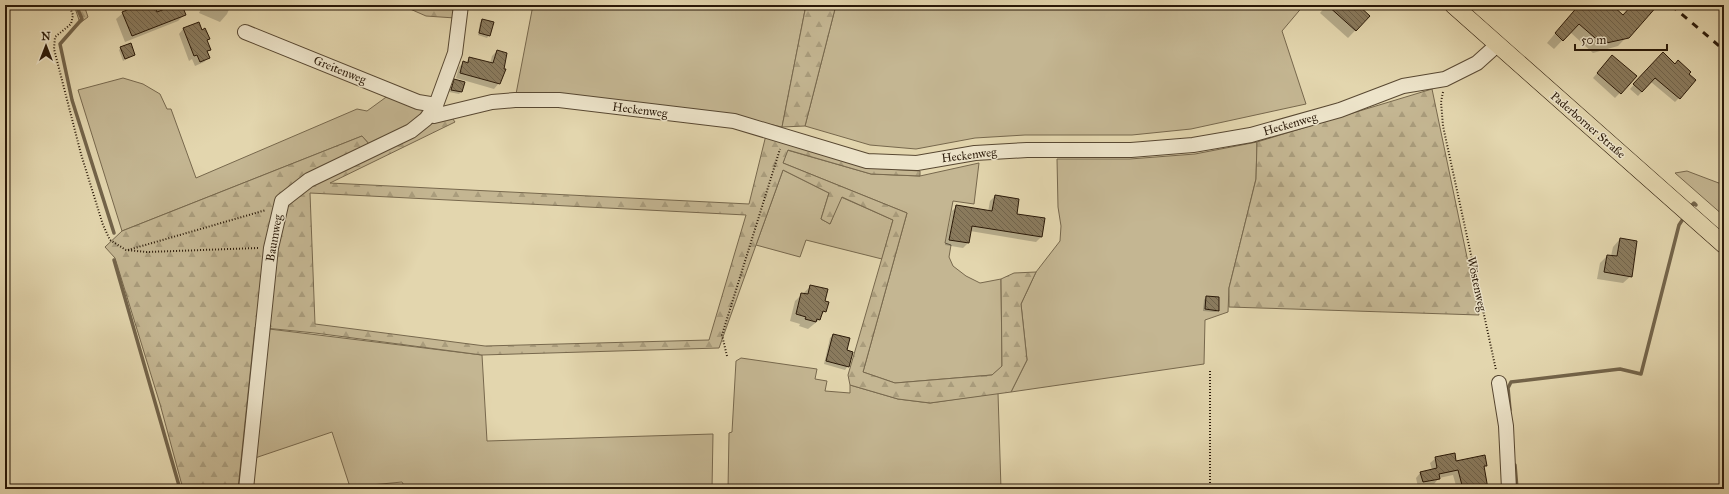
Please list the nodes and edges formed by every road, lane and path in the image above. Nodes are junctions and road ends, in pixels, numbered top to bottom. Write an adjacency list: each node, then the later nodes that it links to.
1 (69, 5): 12 (path)
2 (461, 5): 7 (street, Baumweg)
3 (1453, 5): 5 (main road, Paderborner Straße)
4 (245, 32): 7 (street, Greitenweg)
5 (1498, 45): 6 (street, Heckenweg); 10 (main road, Paderborner Straße)
6 (1444, 79): 8 (street, Heckenweg); 15 (path, Wöstenweg)
7 (433, 110): 8 (street, Heckenweg); 9 (street, Baumweg)
8 (784, 136): 13 (path)
9 (279, 209): 11 (street, Baumweg); 12 (path)
10 (1724, 245)
11 (271, 248): 12 (path); 16 (street, Baumweg)
12 (126, 250)
13 (727, 356)
14 (1210, 370): 17 (path)
15 (1499, 383): 18 (street)
16 (246, 489)
17 (1210, 489)
18 (1509, 489)

